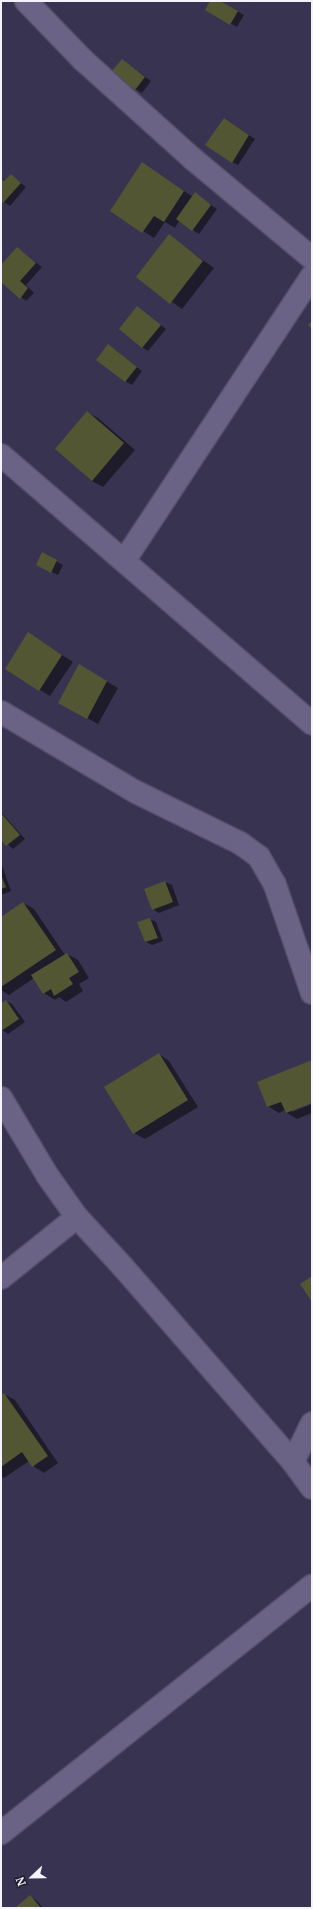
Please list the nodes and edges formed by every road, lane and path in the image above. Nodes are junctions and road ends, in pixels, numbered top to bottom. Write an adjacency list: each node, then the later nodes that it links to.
1 (26, 1): 2 (street)
2 (312, 258)
3 (312, 276): 5 (street)
4 (1, 455): 5 (street)
5 (124, 561): 7 (street)
6 (1, 712): 8 (street)
7 (312, 723)
8 (312, 993)
9 (1, 1098): 10 (street)
10 (78, 1218): 11 (street); 13 (street)
11 (1, 1278)
12 (312, 1423): 13 (street)
13 (292, 1462): 14 (street)
14 (312, 1488)
15 (312, 1586): 16 (street)
16 (1, 1833)

